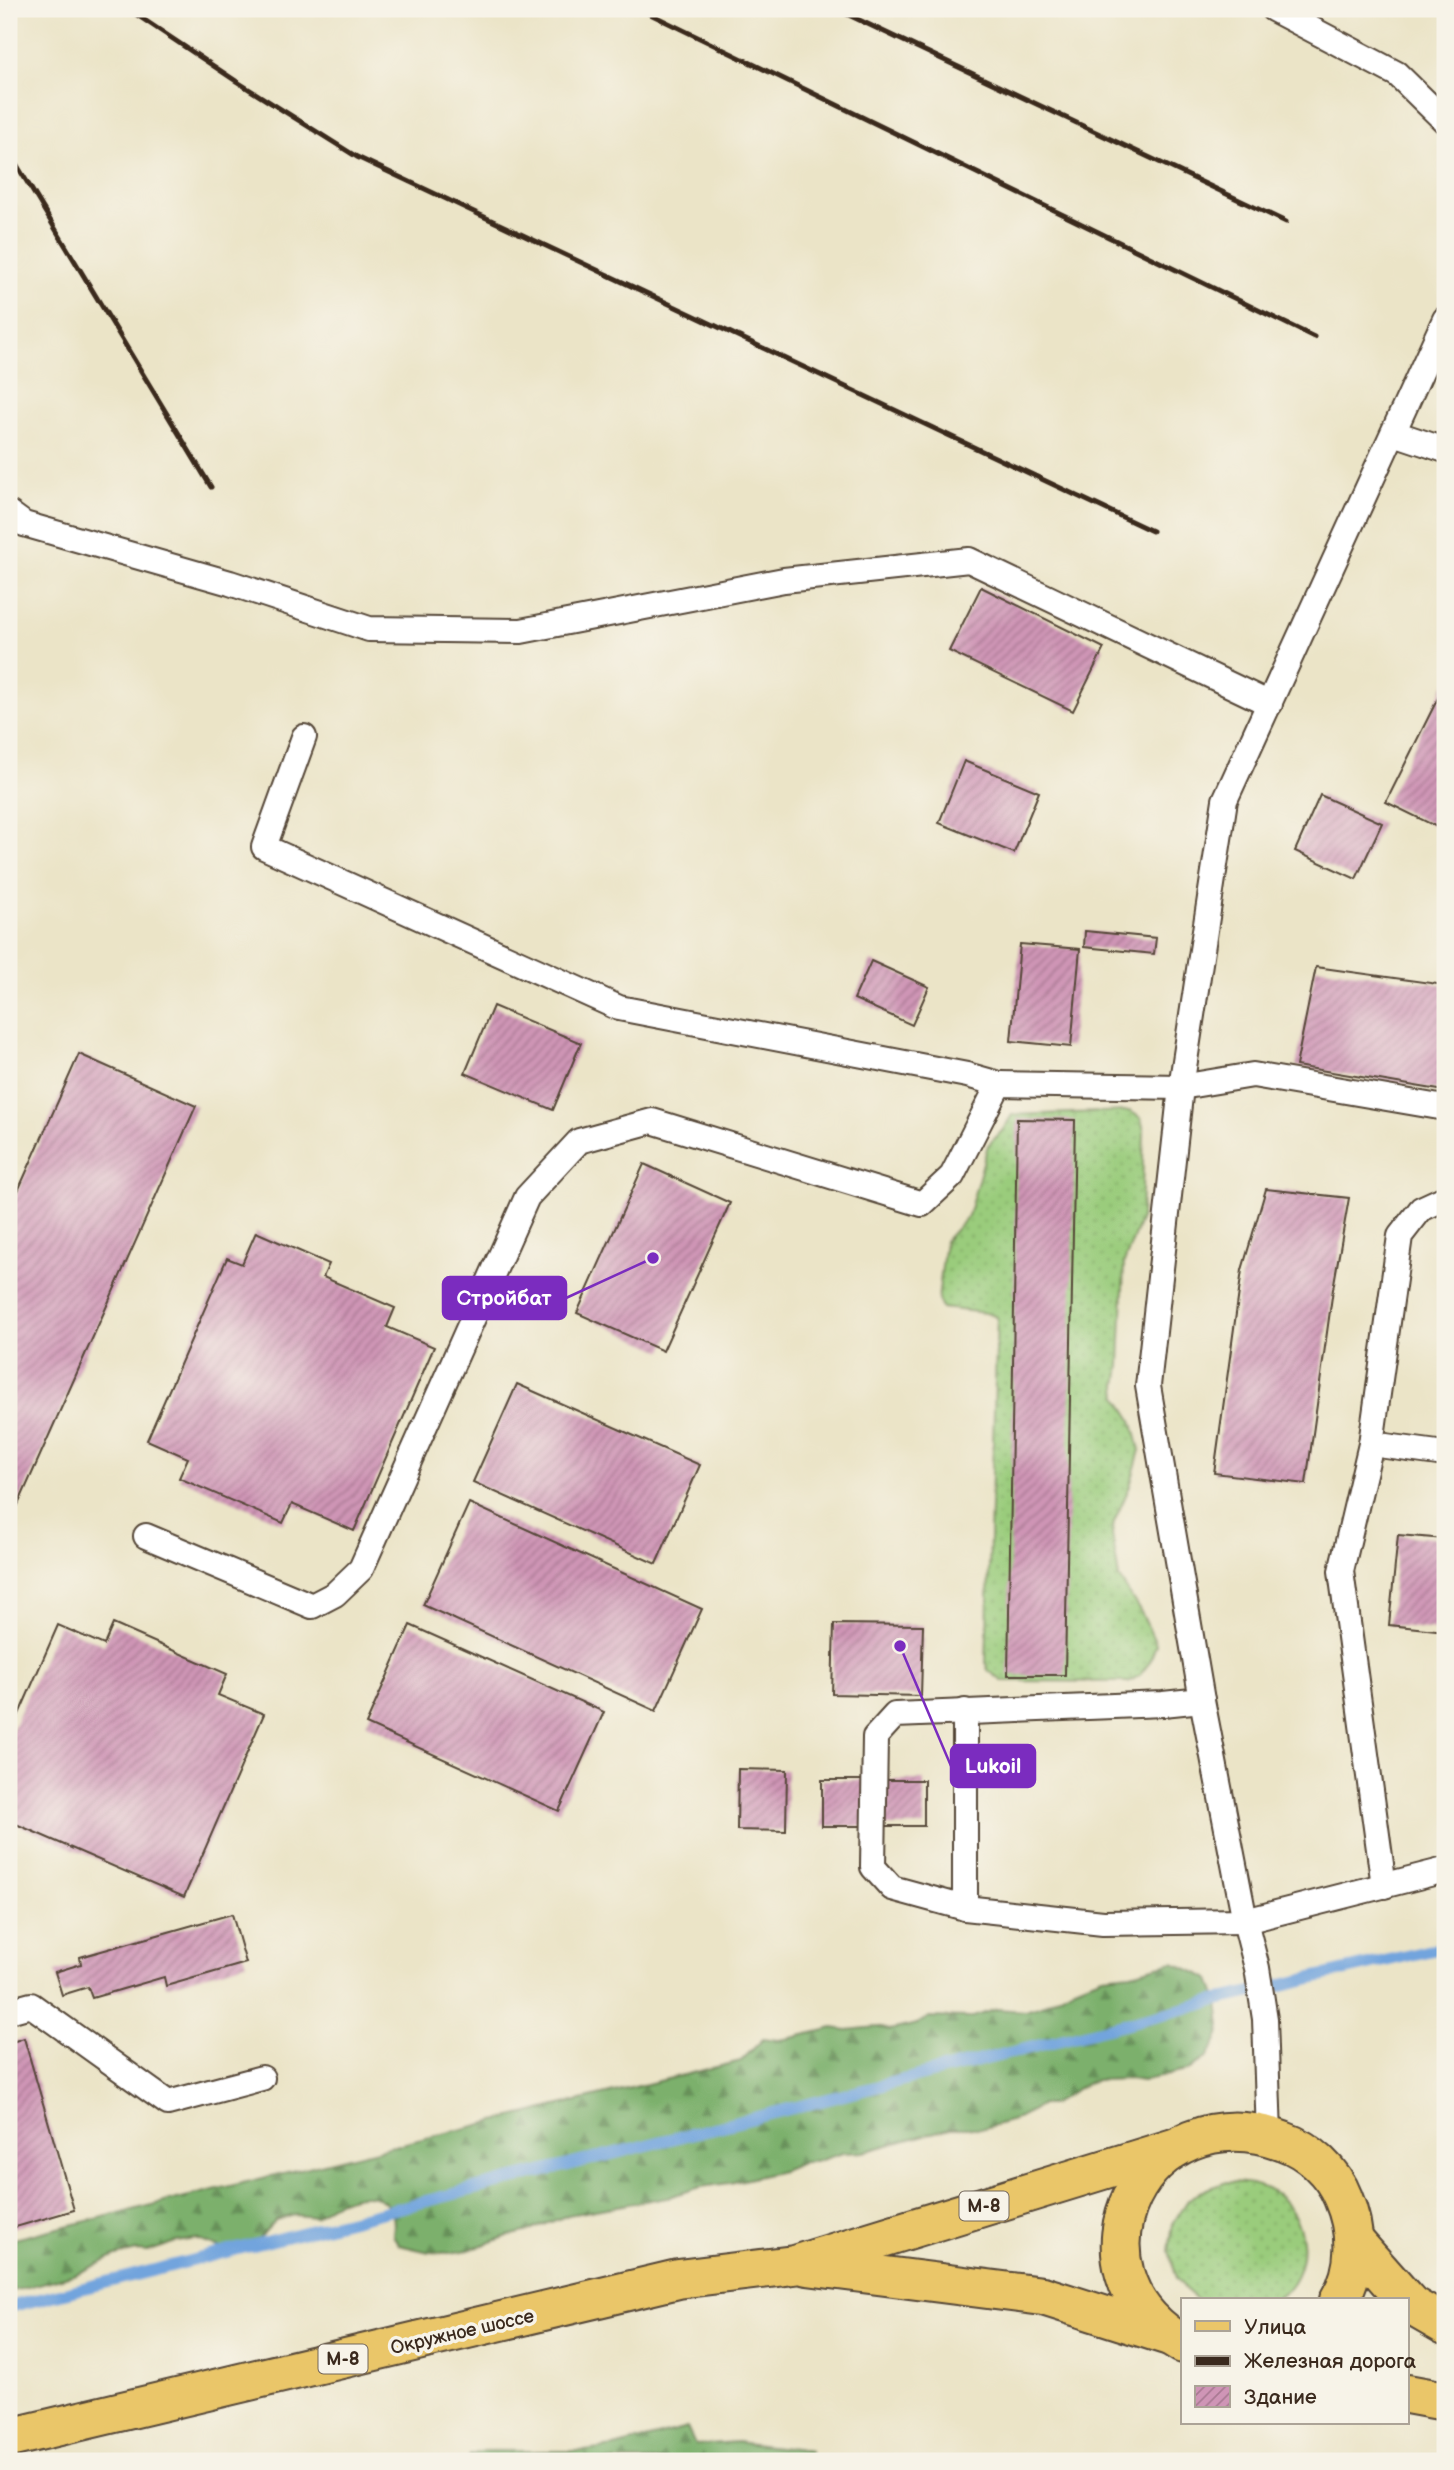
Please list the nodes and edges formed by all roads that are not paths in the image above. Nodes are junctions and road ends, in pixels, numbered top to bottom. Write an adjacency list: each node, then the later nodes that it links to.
1 (1273, 9): 2 (lane)
2 (1445, 121)
3 (1445, 319): 4 (lane)
4 (1394, 433): 5 (lane); 7 (lane)
5 (1445, 450)
6 (14, 526): 7 (lane)
7 (1270, 704): 10 (lane)
8 (304, 737): 9 (lane)
9 (999, 1084): 10 (lane); 15 (lane)
10 (1181, 1087): 11 (lane); 16 (lane)
11 (1445, 1108)
12 (1445, 1198): 13 (lane)
13 (1371, 1444): 14 (lane); 19 (lane)
14 (1445, 1454)
15 (146, 1536)
16 (1202, 1700): 17 (lane); 21 (lane)
17 (965, 1711): 20 (lane); 20 (lane)
18 (1445, 1870): 19 (lane)
19 (1384, 1886): 21 (lane)
20 (965, 1908): 21 (lane)
21 (1245, 1921): 24 (lane)
22 (9, 2011): 23 (lane)
23 (262, 2078)
24 (1269, 2136): 25 (main road); 26 (main road)
25 (1174, 2148): 27 (main road, Окружное шоссе / М-8); 32 (main road)
26 (1354, 2241): 28 (main road); 29 (main road)
27 (794, 2265): 32 (main road, Окружное шоссе); 35 (main road, Окружное шоссе / М-8)
28 (1340, 2298)
29 (1403, 2298)
30 (1408, 2303): 31 (main road)
31 (1445, 2325)
32 (1175, 2339)
33 (1408, 2394): 34 (main road)
34 (1445, 2401)
35 (9, 2438)

